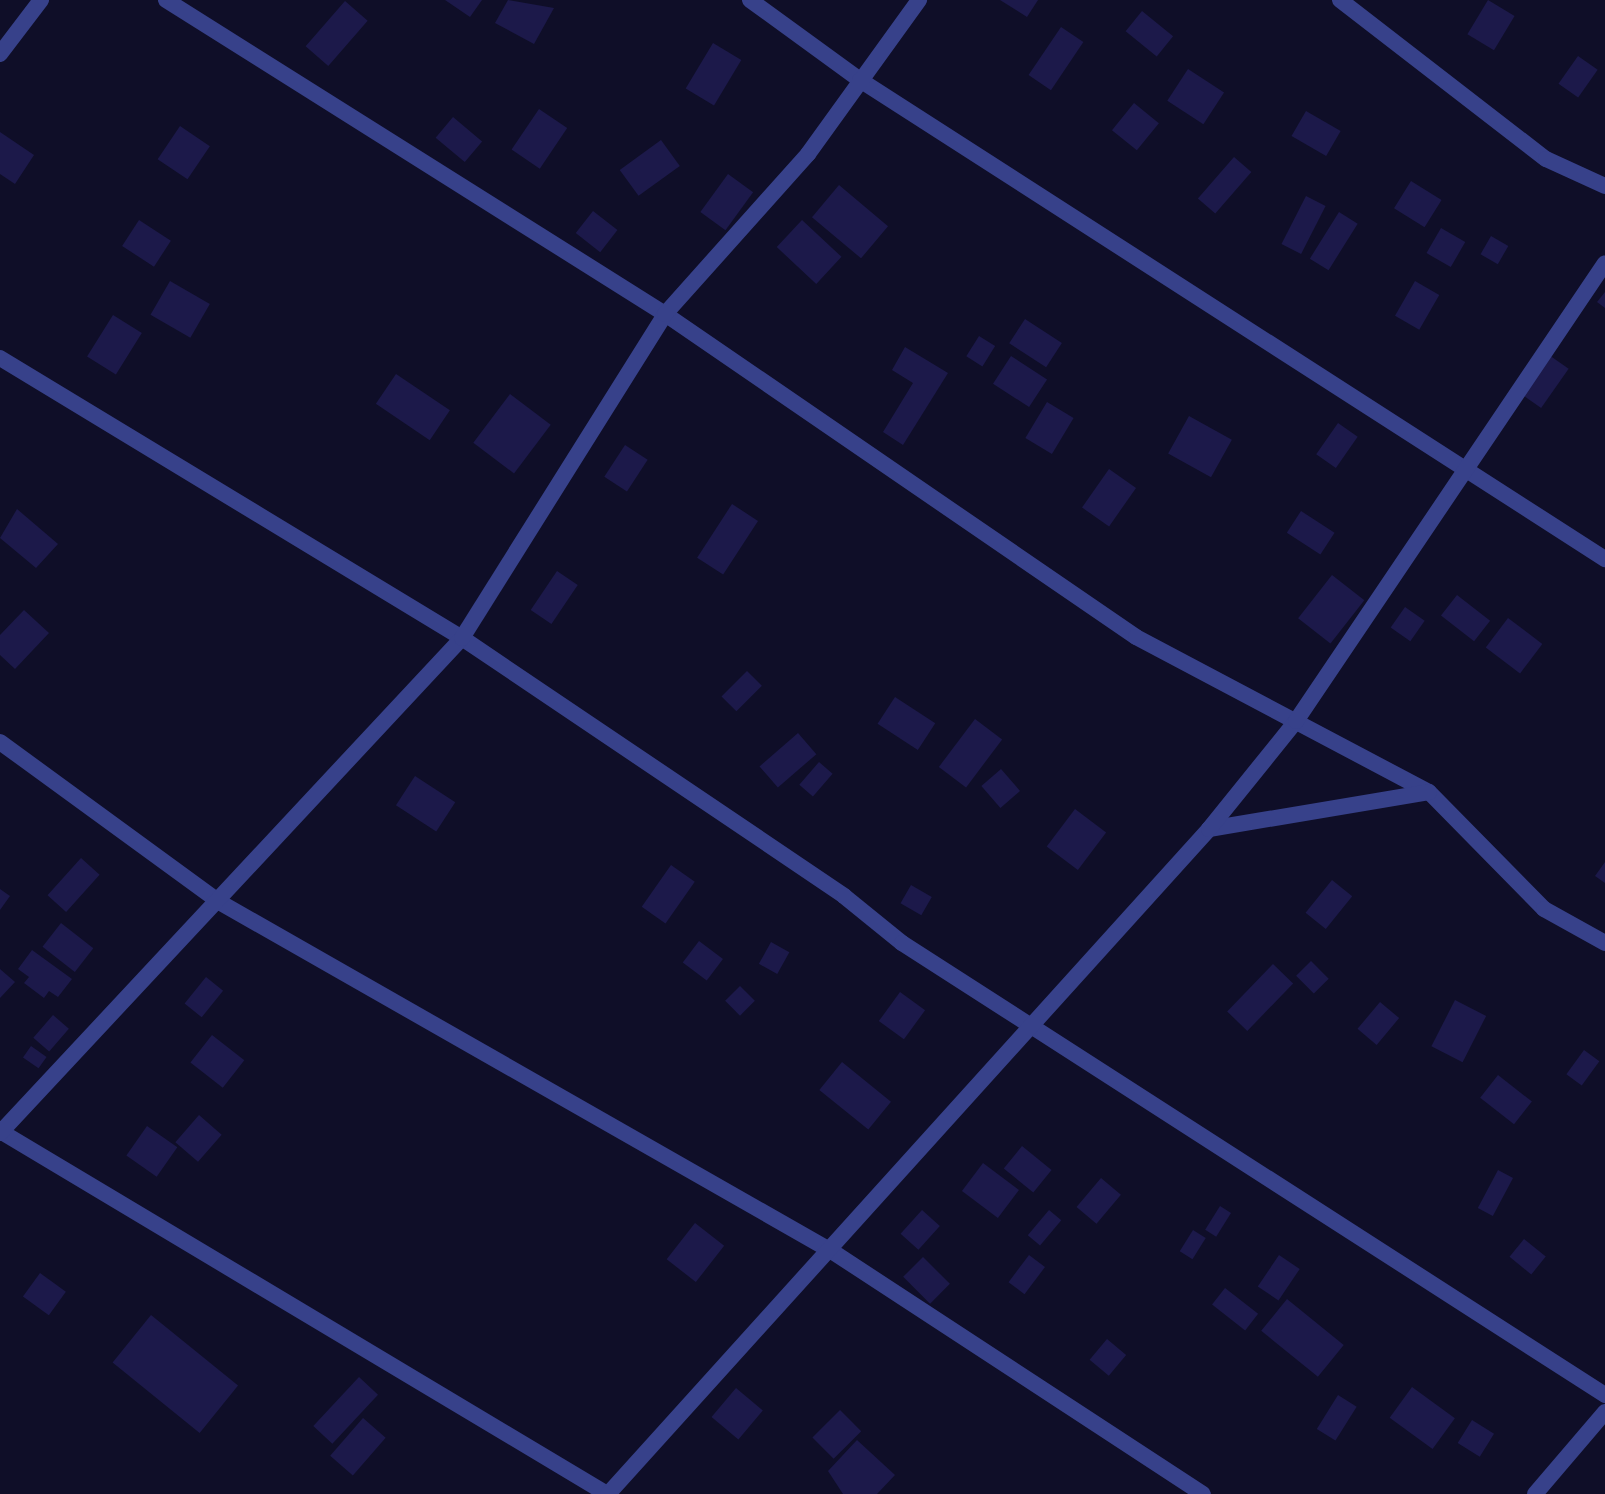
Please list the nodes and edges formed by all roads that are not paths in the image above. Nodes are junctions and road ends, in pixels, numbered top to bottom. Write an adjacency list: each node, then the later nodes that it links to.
1 (41, 0): 6 (street)
2 (166, 0): 10 (street)
3 (750, 0): 7 (street)
4 (919, 0): 7 (street)
5 (1340, 0): 8 (street)
6 (0, 54)
7 (860, 80): 10 (street); 12 (street)
8 (1605, 186)
9 (1605, 263): 12 (street)
10 (665, 314): 14 (street); 15 (street)
11 (0, 358): 14 (street)
12 (1465, 465): 13 (street); 15 (street)
13 (1605, 559)
14 (462, 638): 19 (street); 21 (street)
15 (1296, 721): 17 (street); 18 (street)
16 (0, 742): 19 (street)
17 (1429, 792): 18 (street); 20 (street)
18 (1209, 829): 21 (street)
19 (221, 903): 22 (street); 23 (street)
20 (1605, 943)
21 (1032, 1028): 23 (street); 24 (street)
22 (1, 1132): 26 (street)
23 (833, 1252): 26 (street); 27 (street)
24 (1605, 1395)
25 (1605, 1412): 28 (street)
26 (608, 1494)
27 (1203, 1494)
28 (1535, 1494)

